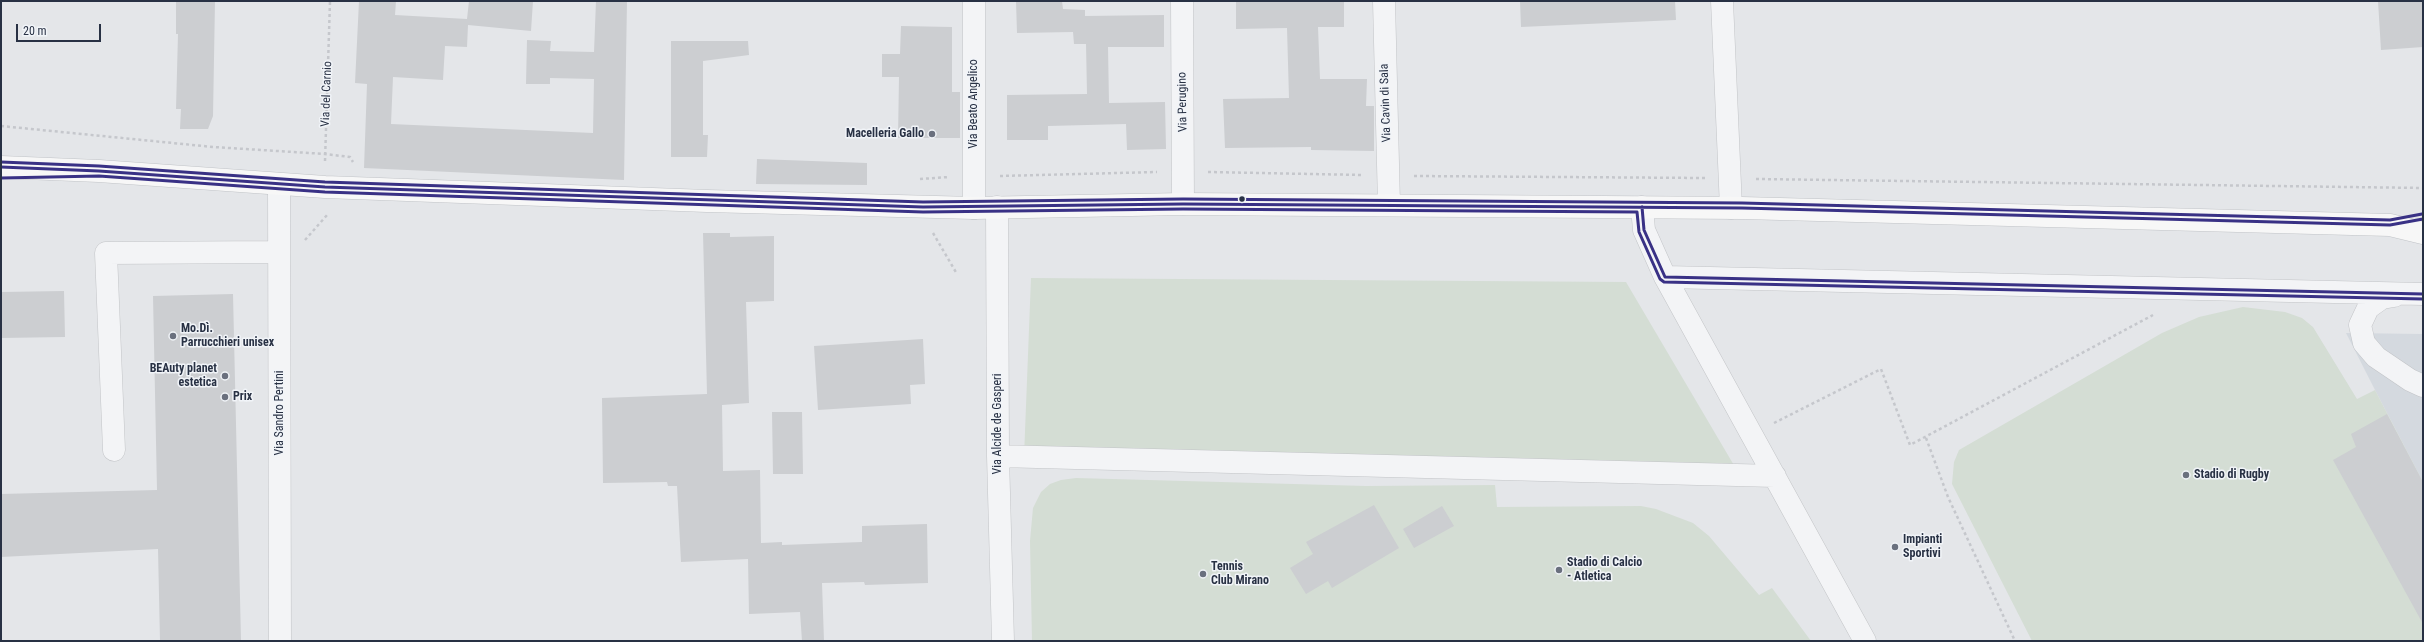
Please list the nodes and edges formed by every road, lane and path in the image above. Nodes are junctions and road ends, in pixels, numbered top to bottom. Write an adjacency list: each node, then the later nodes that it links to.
1 (330, 1): 7 (path, Via del Carnio)
2 (974, 1): 14 (street, Via Beato Angelico)
3 (1182, 1): 11 (street, Via Perugino)
4 (1384, 1): 13 (street, Via Cavin di Sala)
5 (1722, 1): 16 (street)
6 (1, 126): 7 (path)
7 (325, 154): 18 (path, Via del Carnio)
8 (1, 159): 10 (main road)
9 (1, 167): 10 (main road)
10 (99, 171): 12 (main road); 17 (main road)
11 (1184, 171): 13 (path); 14 (path); 20 (street, Via Perugino)
12 (1, 173)
13 (1388, 176): 16 (path); 21 (street, Via Cavin di Sala)
14 (974, 177): 15 (path); 24 (street, Via Beato Angelico)
15 (924, 178)
16 (1730, 178): 19 (path); 25 (street)
17 (279, 184): 18 (main road); 29 (street, Via Sandro Pertini)
18 (324, 187): 24 (main road)
19 (2423, 188)
20 (1183, 204): 21 (main road); 22 (main road)
21 (1389, 205): 23 (main road)
22 (997, 207): 24 (main road); 37 (street, Via Alcide de Gasperi)
23 (1642, 207): 25 (main road); 30 (street)
24 (974, 208)
25 (1731, 208): 27 (main road)
26 (2423, 219): 27 (main road)
27 (2390, 225): 28 (main road)
28 (2423, 233)
29 (279, 252): 36 (street); 39 (street, Via Sandro Pertini)
30 (1665, 277): 31 (street); 34 (street)
31 (2414, 294): 33 (street)
32 (2160, 311): 35 (path)
33 (2423, 386)
34 (1751, 435): 35 (path); 38 (street)
35 (1926, 438): 42 (path)
36 (114, 450)
37 (998, 456): 38 (street); 40 (street, Via Alcide de Gasperi)
38 (1775, 476): 41 (street)
39 (280, 641)
40 (1002, 641)
41 (1865, 641)
42 (2015, 641)

